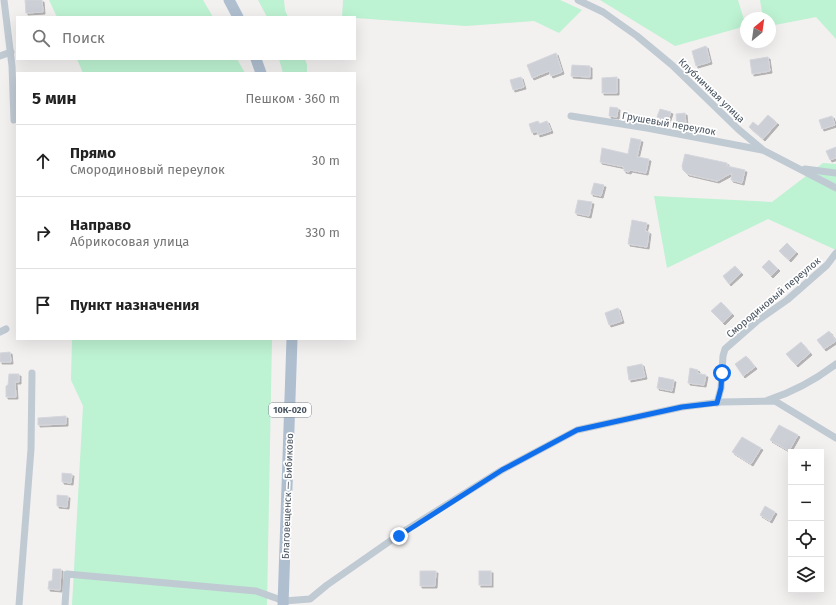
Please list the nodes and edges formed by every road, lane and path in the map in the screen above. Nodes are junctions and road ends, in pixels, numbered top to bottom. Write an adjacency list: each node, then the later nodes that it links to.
1 (4, 0): 5 (street)
2 (229, 0): 4 (main road)
3 (578, 0): 11 (street, Клубничная улица)
4 (237, 16)
5 (10, 52): 6 (street); 10 (street)
6 (0, 56)
7 (256, 60): 8 (main road)
8 (262, 72)
9 (571, 116): 11 (street, Грушевый переулок)
10 (14, 120)
11 (763, 150): 12 (street, Клубничная улица)
12 (799, 168): 13 (street); 14 (street, Клубничная улица)
13 (836, 173)
14 (836, 188)
15 (836, 253): 20 (street, Смородиновый переулок)
16 (292, 340): 22 (main road, Благовещенск — Бибиково / 10К-020)
17 (836, 364): 19 (street)
18 (32, 373): 23 (street)
19 (762, 401): 20 (street); 21 (street)
20 (717, 403): 22 (street)
21 (836, 438)
22 (283, 603): 24 (street)
23 (19, 605)
24 (66, 605)

